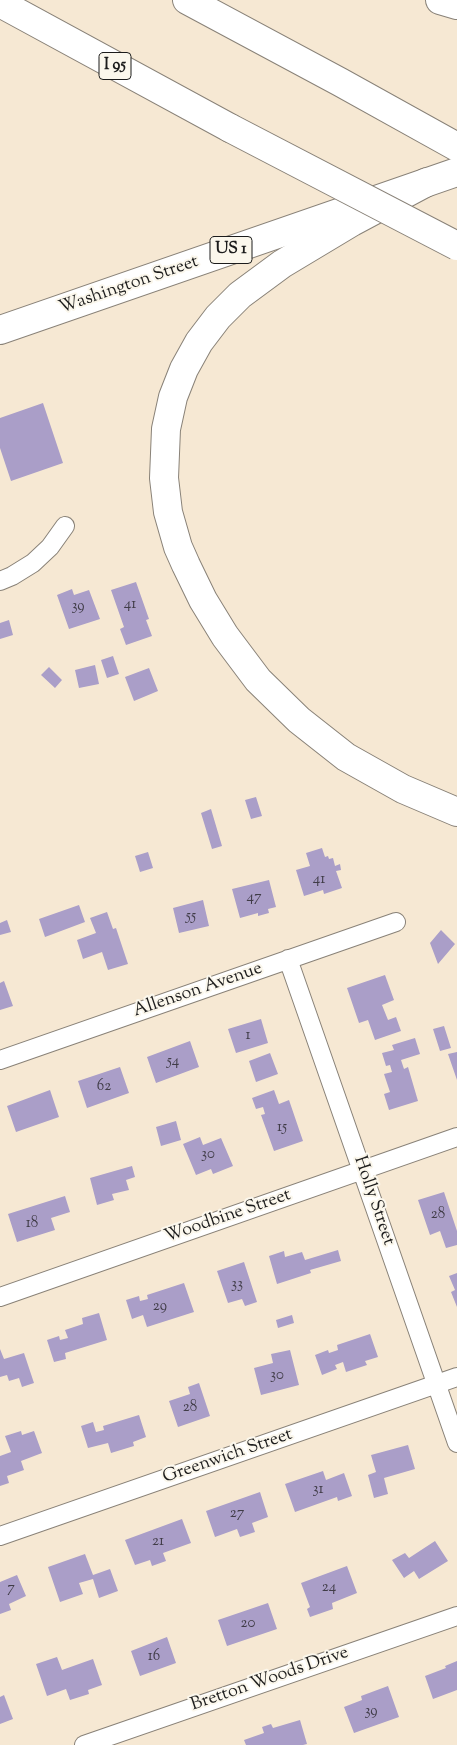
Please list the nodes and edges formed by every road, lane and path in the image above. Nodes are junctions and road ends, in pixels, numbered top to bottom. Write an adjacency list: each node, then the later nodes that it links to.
1 (187, 0): 5 (main road)
2 (440, 0): 4 (main road)
3 (0, 3): 8 (main road, I 95, bridge)
4 (457, 4)
5 (457, 147)
6 (457, 172): 7 (main road, Washington Street / US 1)
7 (426, 182): 9 (main road, Washington Street / US 1); 12 (main road)
8 (457, 246)
9 (0, 330)
10 (65, 526): 11 (street)
11 (0, 581)
12 (457, 812)
13 (396, 922): 14 (street, Allenson Avenue)
14 (288, 959): 15 (street, Allenson Avenue); 17 (street, Holly Street)
15 (0, 1060)
16 (457, 1138): 17 (street, Woodbine Street)
17 (362, 1170): 18 (street, Woodbine Street); 20 (street, Holly Street)
18 (0, 1297)
19 (457, 1377): 20 (street, Greenwich Street)
20 (436, 1384): 21 (street, Holly Street); 22 (street, Greenwich Street)
21 (457, 1443)
22 (0, 1536)
23 (457, 1616): 24 (street, Bretton Woods Drive)
24 (84, 1745)

